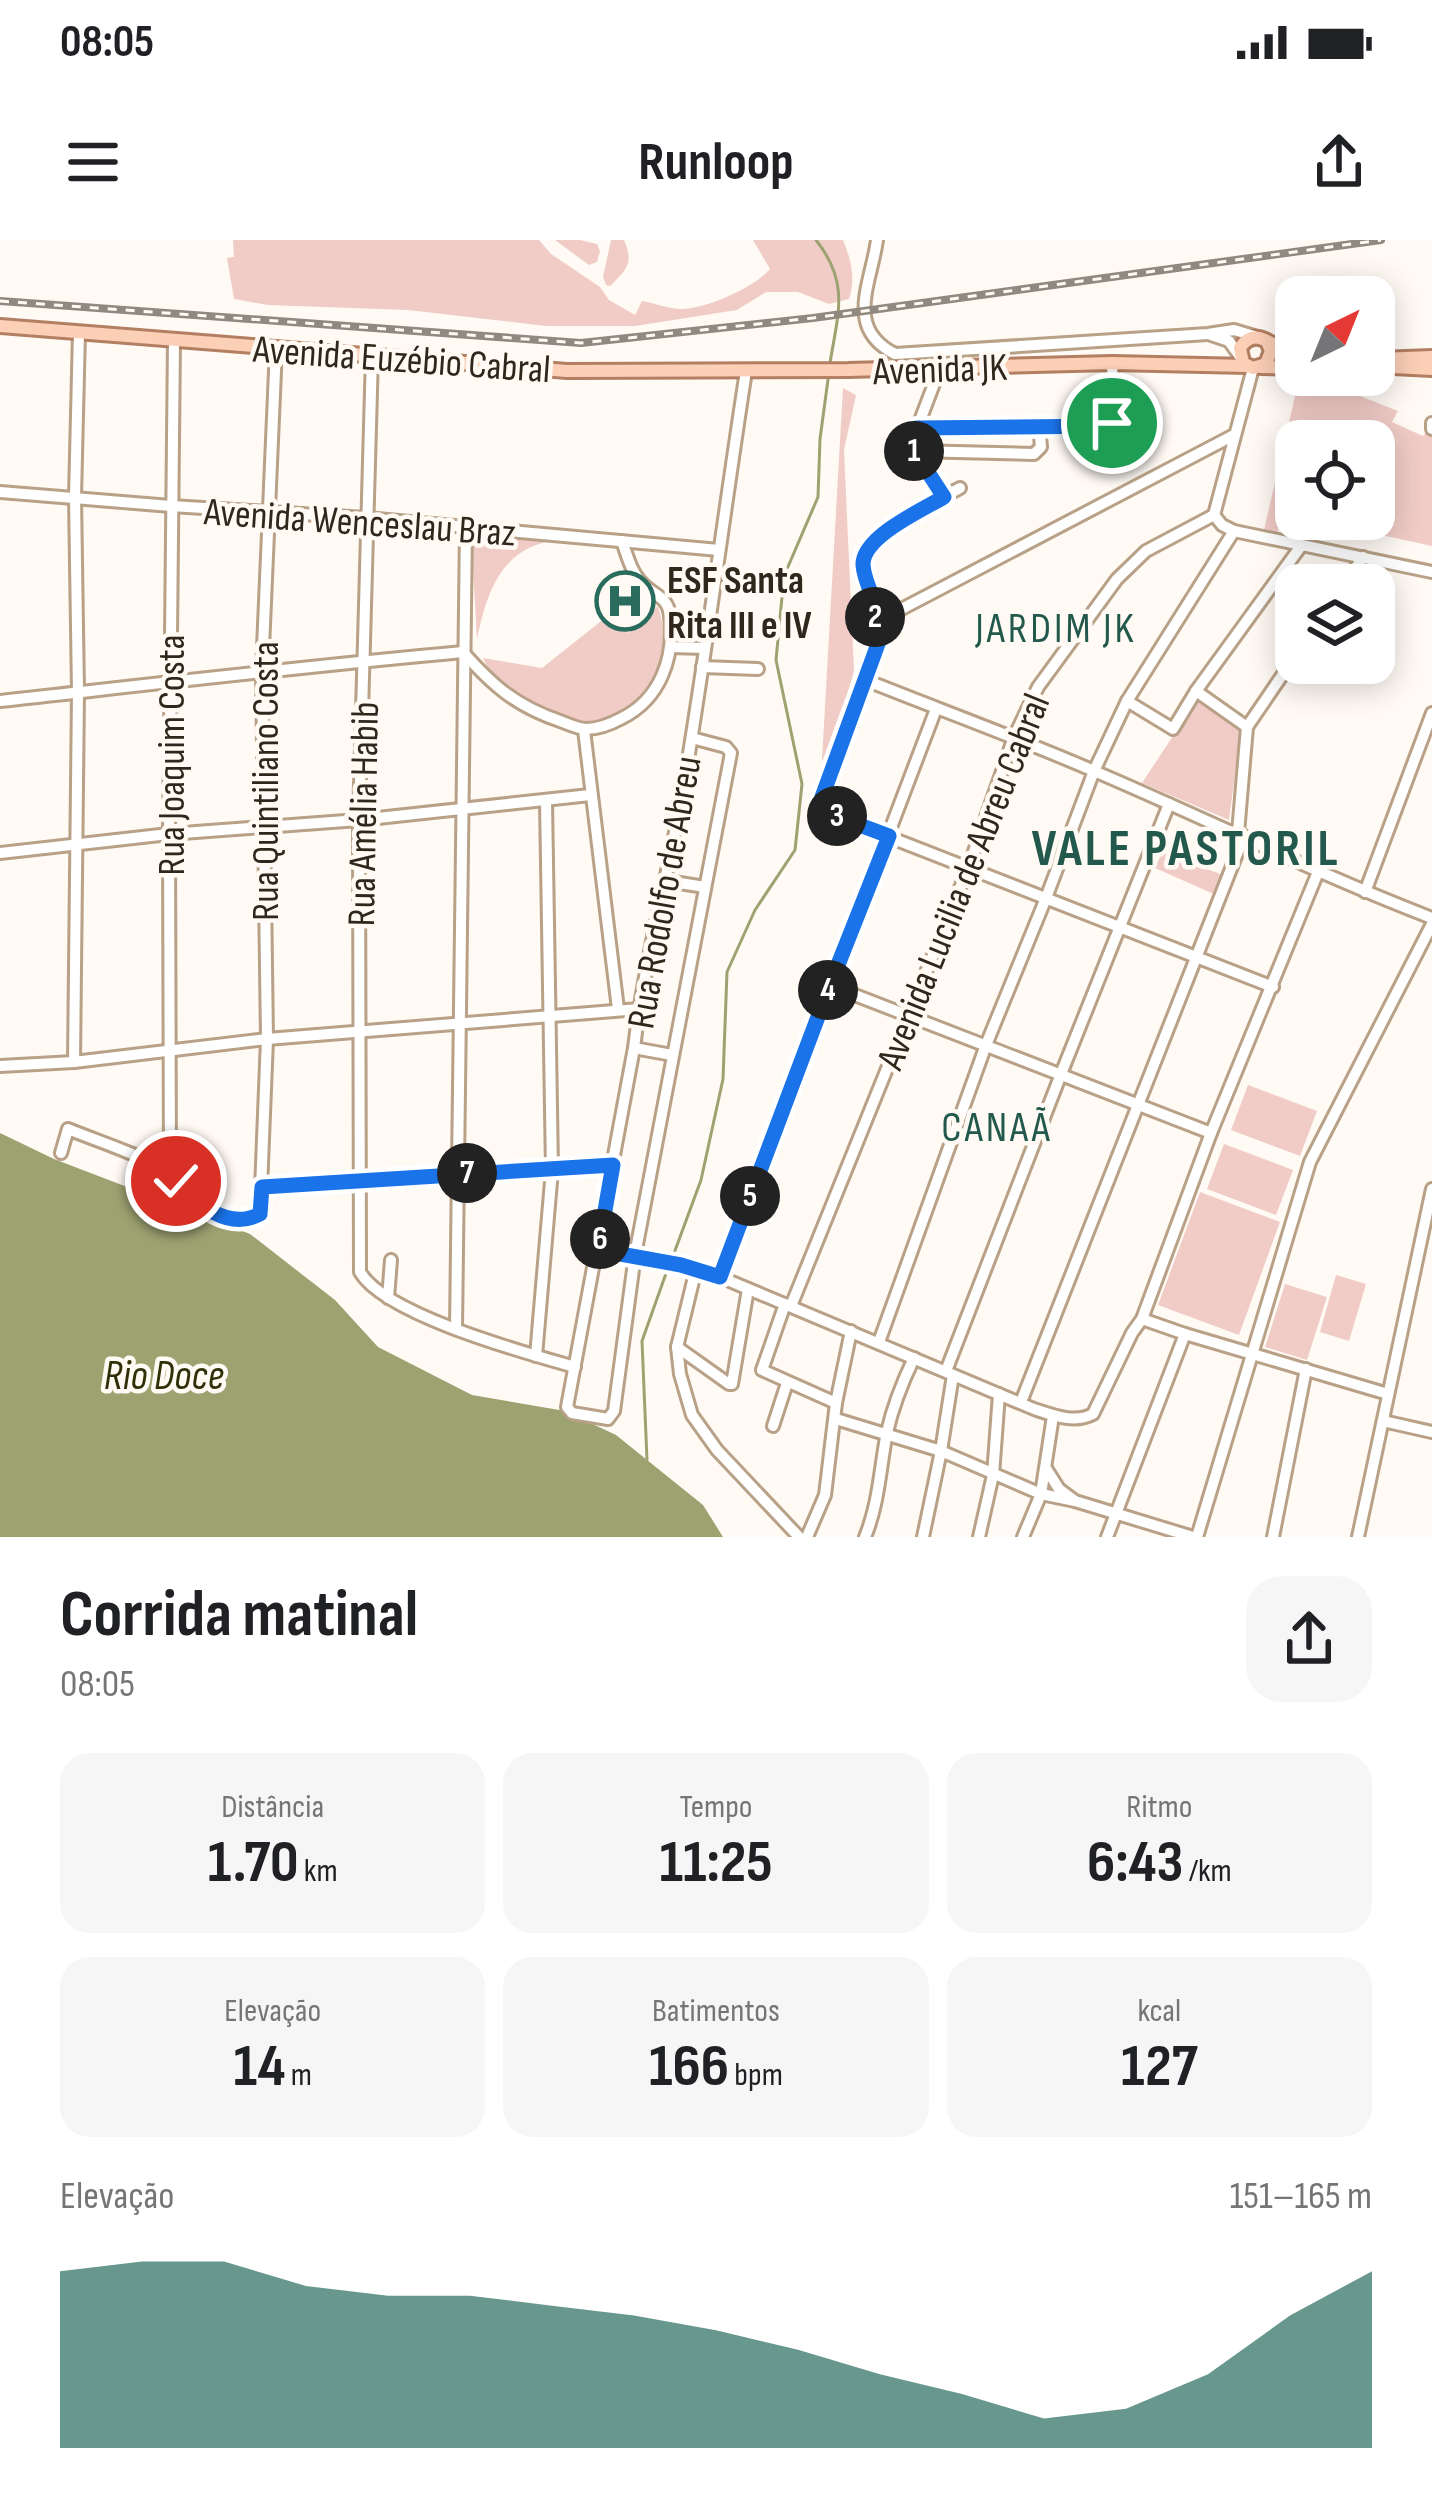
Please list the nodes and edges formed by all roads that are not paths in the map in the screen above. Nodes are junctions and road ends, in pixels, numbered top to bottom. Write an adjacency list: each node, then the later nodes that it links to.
1 (878, 244): 4 (street)
2 (0, 326): 3 (main road, Avenida Euzébio Cabral)
3 (79, 332): 5 (main road, Avenida Euzébio Cabral); 26 (street)
4 (1208, 334): 7 (street); 7 (street)
5 (174, 340): 6 (main road, Avenida Euzébio Cabral); 28 (street, Rua Joaquim Costa)
6 (276, 348): 9 (main road, Avenida Euzébio Cabral); 29 (street, Rua Quintiliano Costa)
7 (1250, 353): 8 (main road, Avenida JK); 11 (main road, Avenida JK); 14 (main road, Avenida JK); 14 (main road); 22 (street)
8 (1275, 355)
9 (372, 356): 18 (main road, Avenida Euzébio Cabral); 31 (street, Rua Amélia Habib)
10 (1432, 357): 12 (main road)
11 (1275, 361)
12 (1395, 361)
13 (1112, 363): 14 (main road, Avenida JK); 16 (main road, Avenida JK); 20 (street)
14 (1220, 365)
15 (1395, 365): 17 (main road)
16 (940, 368): 19 (main road, Avenida JK); 21 (street)
17 (1432, 368)
18 (746, 371): 19 (main road, Avenida Euzébio Cabral); 36 (street, Rua Rodolfo de Abreu)
19 (805, 371)
20 (1039, 425): 21 (street); 23 (street)
21 (917, 428): 23 (street)
22 (1234, 434): 30 (street); 40 (street)
23 (914, 451): 27 (street)
24 (960, 488): 27 (street)
25 (0, 492): 26 (street, Avenida Wenceslau Braz)
26 (75, 497): 28 (street, Avenida Wenceslau Braz); 52 (street)
27 (944, 497): 40 (street)
28 (171, 506): 29 (street, Avenida Wenceslau Braz); 49 (street, Rua Joaquim Costa)
29 (267, 513): 31 (street, Avenida Wenceslau Braz); 47 (street, Rua Quintiliano Costa)
30 (1214, 515): 33 (street); 60 (street, Avenida Lucilia de Abreu Cabral)
31 (366, 518): 32 (street, Avenida Wenceslau Braz); 44 (street, Rua Amélia Habib)
32 (466, 529): 34 (street, Avenida Wenceslau Braz); 43 (street)
33 (1234, 531): 35 (street); 53 (street)
34 (622, 541): 36 (street, Avenida Wenceslau Braz); 41 (street)
35 (1301, 546): 37 (street); 51 (street)
36 (719, 550): 42 (street, Rua Rodolfo de Abreu)
37 (1363, 557): 38 (street); 39 (street)
38 (1358, 564)
39 (1432, 572)
40 (885, 613): 48 (street)
41 (670, 647): 42 (street); 58 (street)
42 (705, 648): 45 (street, Rua Rodolfo de Abreu)
43 (463, 652): 44 (street); 58 (street); 66 (street)
44 (364, 661): 47 (street); 67 (street, Rua Amélia Habib)
45 (703, 667): 46 (street); 61 (street, Rua Rodolfo de Abreu)
46 (758, 669)
47 (262, 671): 49 (street); 68 (street, Rua Quintiliano Costa)
48 (863, 679): 55 (street); 71 (street)
49 (171, 684): 52 (street); 69 (street, Rua Joaquim Costa)
50 (1276, 684): 57 (street)
51 (1196, 691): 53 (street); 57 (street)
52 (78, 692): 54 (street); 72 (street)
53 (1127, 700): 62 (street)
54 (0, 701)
55 (936, 709): 60 (street); 71 (street)
56 (1432, 713): 59 (street)
57 (1246, 727): 70 (street)
58 (584, 730): 63 (street)
59 (1429, 732): 78 (street)
60 (1014, 737): 62 (street); 74 (street, Avenida Lucilia de Abreu Cabral)
61 (692, 738): 76 (street, Rua Rodolfo de Abreu); 77 (street)
62 (1094, 771): 65 (street); 79 (street)
63 (590, 795): 64 (street); 86 (street)
64 (546, 800): 66 (street); 88 (street)
65 (1169, 804): 70 (street); 81 (street)
66 (463, 810): 67 (street); 89 (street)
67 (359, 820): 68 (street); 90 (street, Rua Amélia Habib)
68 (263, 825): 69 (street); 91 (street, Rua Quintiliano Costa)
69 (169, 833): 72 (street); 94 (street, Rua Joaquim Costa)
70 (1241, 835): 75 (street); 82 (street)
71 (889, 836): 74 (street); 83 (street)
72 (75, 845): 73 (street); 96 (street)
73 (0, 853)
74 (969, 866): 79 (street); 87 (street, Avenida Lucilia de Abreu Cabral)
75 (1318, 872): 78 (street); 84 (street)
76 (667, 881): 77 (street); 85 (street, Rua Rodolfo de Abreu)
77 (706, 886): 95 (street)
78 (1365, 892): 80 (street)
79 (1046, 898): 81 (street); 92 (street)
80 (1432, 921): 123 (street)
81 (1122, 927): 82 (street); 98 (street)
82 (1197, 956): 84 (street); 99 (street)
83 (830, 985): 87 (street); 113 (street)
84 (1273, 987): 100 (street)
85 (639, 1009): 86 (street); 93 (street, Rua Rodolfo de Abreu)
86 (618, 1010): 88 (street)
87 (907, 1016): 92 (street); 116 (street, Avenida Lucilia de Abreu Cabral)
88 (550, 1017): 89 (street); 103 (street)
89 (461, 1023): 90 (street); 105 (street)
90 (361, 1031): 91 (street); 106 (street, Rua Amélia Habib)
91 (267, 1039): 94 (street); 107 (street, Rua Quintiliano Costa)
92 (986, 1045): 98 (street); 121 (street)
93 (634, 1048): 95 (street); 102 (street, Rua Rodolfo de Abreu)
94 (170, 1051): 96 (street); 104 (street, Rua Joaquim Costa)
95 (672, 1055): 110 (street)
96 (74, 1062): 97 (street)
97 (0, 1066)
98 (1061, 1074): 99 (street); 128 (street)
99 (1137, 1105): 100 (street); 132 (street)
100 (1211, 1132): 117 (street)
101 (62, 1154): 104 (street)
102 (613, 1165): 103 (street); 109 (street, Rua Rodolfo de Abreu)
103 (552, 1170): 105 (street); 124 (street)
104 (170, 1171): 107 (street, Rua Quintiliano Costa)
105 (458, 1174): 106 (street); 118 (street)
106 (362, 1183): 107 (street); 115 (street, Rua Amélia Habib)
107 (262, 1187)
108 (1432, 1190): 131 (street)
109 (598, 1250): 110 (street); 126 (street, Rua Rodolfo de Abreu)
110 (635, 1256): 112 (street); 126 (street, Rua Rodolfo de Abreu)
111 (391, 1260): 115 (street)
112 (696, 1269): 113 (street); 122 (street)
113 (720, 1277): 114 (street)
114 (748, 1289): 116 (street); 122 (street)
115 (388, 1298): 118 (street)
116 (788, 1305): 119 (street); 129 (street, Avenida Lucilia de Abreu Cabral)
117 (1142, 1319): 120 (street); 134 (street)
118 (456, 1329): 124 (street)
119 (851, 1331): 121 (street); 133 (street)
120 (1185, 1334): 123 (street); 145 (street)
121 (879, 1342): 125 (street)
122 (677, 1347): 146 (street)
123 (1252, 1353): 127 (street); 152 (street)
124 (536, 1356): 126 (street)
125 (914, 1358): 128 (street); 139 (street)
126 (575, 1367)
127 (1306, 1369): 131 (street); 153 (street)
128 (949, 1373): 130 (street); 140 (street)
129 (787, 1382): 133 (street); 137 (street)
130 (998, 1394): 132 (street); 142 (street)
131 (1388, 1394): 136 (street)
132 (1021, 1402): 134 (street)
133 (836, 1403): 135 (street)
134 (1053, 1416): 141 (street)
135 (836, 1419): 139 (street); 146 (street)
136 (1383, 1421): 138 (street); 154 (street)
137 (773, 1426)
138 (1432, 1432)
139 (887, 1435): 140 (street); 147 (street)
140 (941, 1451): 142 (street); 148 (street)
141 (1047, 1470): 143 (street); 144 (street)
142 (993, 1475): 143 (street); 149 (street)
143 (1042, 1494): 144 (street); 150 (street)
144 (1075, 1501): 145 (street)
145 (1114, 1513): 151 (street); 152 (street)
146 (803, 1537)
147 (865, 1537)
148 (923, 1537)
149 (979, 1537)
150 (1023, 1537)
151 (1107, 1537)
152 (1195, 1537)
153 (1273, 1537)
154 (1358, 1537)

